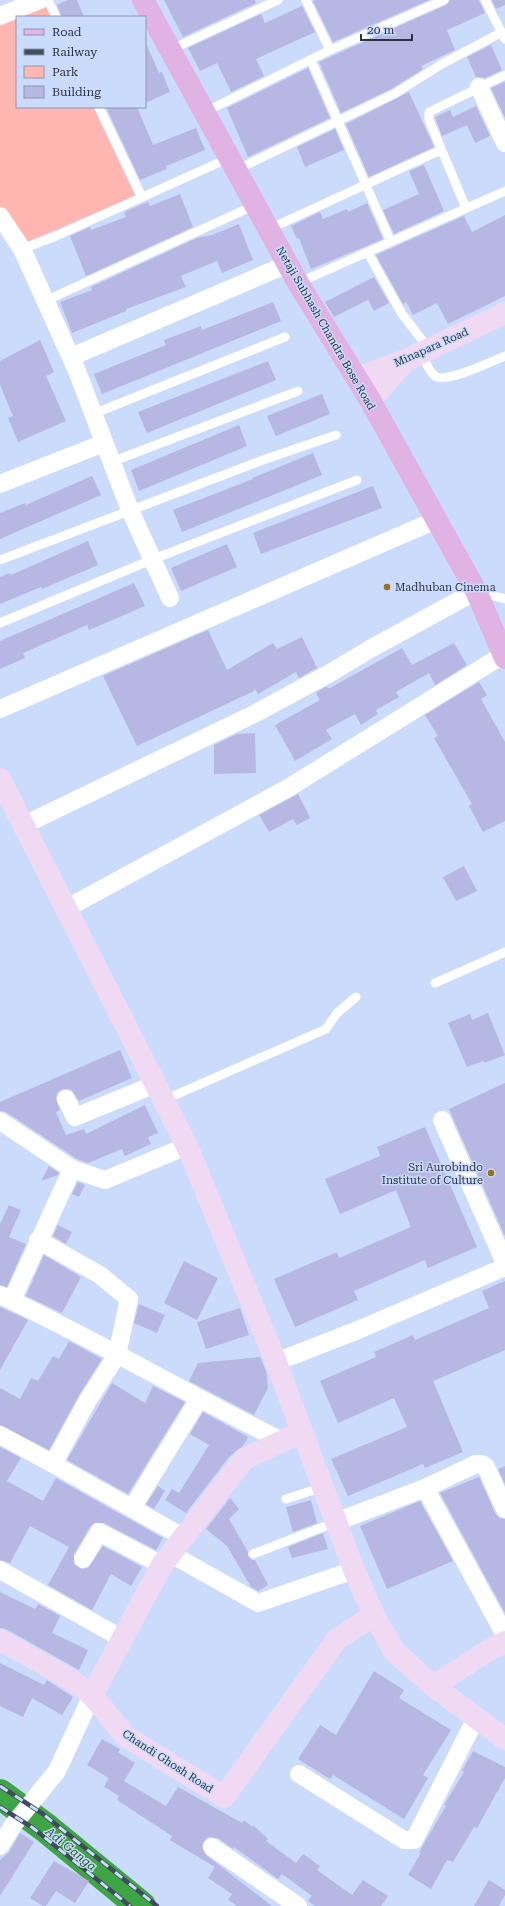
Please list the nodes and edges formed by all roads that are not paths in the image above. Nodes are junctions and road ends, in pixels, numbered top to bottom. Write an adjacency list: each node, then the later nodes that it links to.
1 (40, 0): 9 (street)
2 (48, 0): 10 (lane)
3 (144, 0): 12 (main road, Netaji Subhash Chandra Bose Road)
4 (278, 0): 8 (lane)
5 (306, 0): 13 (lane)
6 (444, 0): 13 (lane)
7 (485, 0): 11 (lane)
8 (265, 2): 12 (lane)
9 (0, 16)
10 (56, 16)
11 (504, 35): 19 (lane)
12 (170, 50): 18 (main road, Netaji Subhash Chandra Bose Road)
13 (330, 50): 14 (lane)
14 (311, 60): 18 (lane); 19 (lane)
15 (505, 75): 16 (lane)
16 (479, 87): 20 (street); 21 (lane)
17 (99, 108): 25 (lane)
18 (205, 112): 22 (main road, Netaji Subhash Chandra Bose Road)
19 (338, 121): 22 (lane); 23 (lane)
20 (505, 143)
21 (441, 150): 23 (lane); 27 (lane)
22 (233, 164): 25 (lane); 26 (main road, Netaji Subhash Chandra Bose Road)
23 (366, 184): 29 (lane); 30 (lane)
24 (505, 191): 27 (lane)
25 (142, 197): 31 (lane)
26 (256, 205): 29 (main road, Netaji Subhash Chandra Bose Road); 35 (lane)
27 (466, 208): 30 (lane)
28 (0, 216): 31 (street)
29 (268, 229): 33 (main road, Netaji Subhash Chandra Bose Road)
30 (391, 242): 32 (lane)
31 (22, 249): 35 (street)
32 (368, 253): 34 (lane); 38 (lane)
33 (288, 264): 34 (main road, Netaji Subhash Chandra Bose Road); 40 (street)
34 (298, 283): 41 (main road, Netaji Subhash Chandra Bose Road)
35 (45, 301): 40 (street)
36 (505, 313): 38 (street, Minapara Road)
37 (285, 337): 44 (lane)
38 (418, 354): 39 (lane); 41 (street, Minapara Road); 43 (street)
39 (505, 356)
40 (71, 357): 44 (street)
41 (356, 378): 43 (main road, Netaji Subhash Chandra Bose Road)
42 (298, 391): 47 (lane)
43 (370, 400): 51 (main road, Netaji Subhash Chandra Bose Road)
44 (93, 414): 46 (street)
45 (336, 435): 50 (lane)
46 (104, 443): 47 (street); 49 (street)
47 (111, 462): 50 (street)
48 (357, 480): 53 (lane)
49 (0, 484)
50 (130, 510): 52 (lane); 53 (street)
51 (436, 520): 54 (main road, Netaji Subhash Chandra Bose Road); 59 (street)
52 (0, 560)
53 (151, 560): 55 (street); 57 (lane)
54 (476, 591): 56 (lane); 58 (main road, Netaji Subhash Chandra Bose Road); 61 (street)
55 (170, 598)
56 (505, 599)
57 (0, 623)
58 (504, 656): 62 (street)
59 (0, 708)
60 (0, 779): 61 (street)
61 (24, 825): 62 (street)
62 (67, 908): 66 (street)
63 (505, 952): 64 (lane)
64 (435, 983)
65 (356, 997): 66 (lane)
66 (160, 1092): 67 (street); 70 (street)
67 (66, 1099)
68 (442, 1120): 73 (street)
69 (0, 1121): 71 (street)
70 (187, 1146): 71 (street); 77 (street)
71 (72, 1169): 72 (street)
72 (38, 1240): 75 (street); 76 (street)
73 (505, 1263)
74 (505, 1267): 77 (street)
75 (6, 1298): 76 (street)
76 (117, 1354): 78 (street); 82 (street)
77 (276, 1362): 79 (street)
78 (199, 1399): 81 (street); 86 (street)
79 (302, 1432): 81 (street); 83 (street)
80 (0, 1435): 82 (street)
81 (282, 1441): 89 (street)
82 (53, 1464): 86 (street)
83 (323, 1487): 85 (lane); 88 (street)
84 (425, 1488): 87 (street); 88 (street); 95 (street)
85 (286, 1499)
86 (132, 1508): 89 (street)
87 (505, 1509)
88 (336, 1522): 90 (lane); 93 (street)
89 (172, 1552): 91 (street); 93 (street); 96 (street)
90 (253, 1554)
91 (83, 1559)
92 (0, 1570): 96 (street)
93 (354, 1570): 94 (street)
94 (374, 1615): 99 (street); 100 (street, Chandi Ghosh Road)
95 (505, 1635)
96 (121, 1638): 100 (street)
97 (0, 1640): 100 (street, Chandi Ghosh Road)
98 (505, 1642): 99 (street)
99 (433, 1686): 101 (street)
100 (92, 1695): 104 (street)
101 (476, 1718): 102 (street); 103 (street)
102 (505, 1739)
103 (299, 1774)
104 (0, 1846)
105 (212, 1847): 106 (street)
106 (298, 1906)

